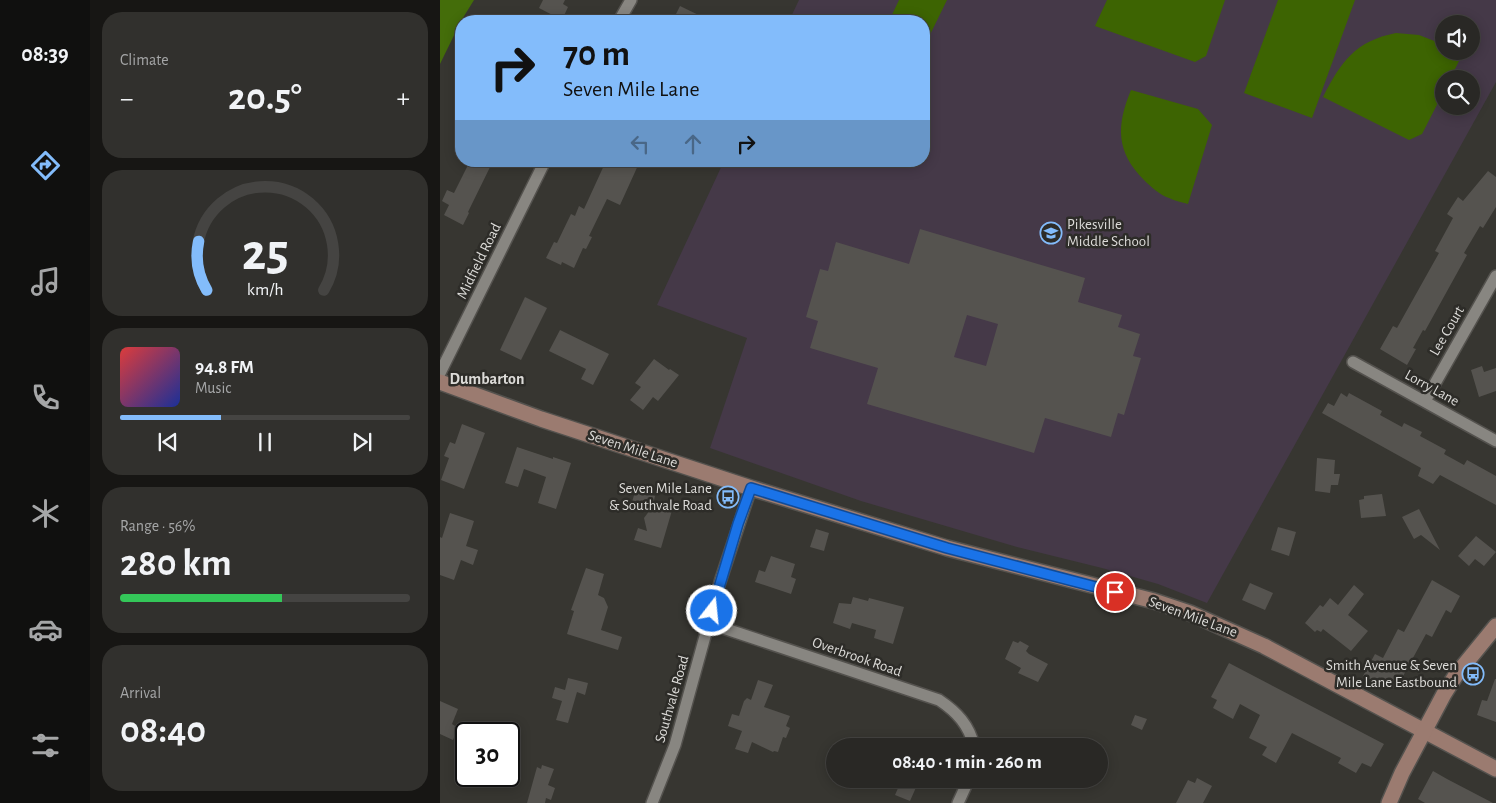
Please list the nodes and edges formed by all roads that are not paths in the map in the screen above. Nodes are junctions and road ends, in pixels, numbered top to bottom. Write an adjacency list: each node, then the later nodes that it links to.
1 (631, 0): 2 (street)
2 (622, 15)
3 (542, 167): 6 (street, Midfield Road)
4 (1496, 276): 8 (street, Lee Court)
5 (1353, 362): 8 (street, Lorry Lane)
6 (440, 373)
7 (440, 382): 10 (street, Seven Mile Lane)
8 (1425, 401): 9 (street, Lorry Lane)
9 (1496, 441)
10 (751, 488): 11 (street, Southvale Road); 13 (street, Seven Mile Lane)
11 (708, 623): 14 (street, Overbrook Road); 17 (street, Southvale Road)
12 (1496, 626): 13 (street)
13 (1424, 730): 15 (street, Seven Mile Lane); 19 (street)
14 (972, 738)
15 (1496, 769)
16 (965, 788): 18 (street)
17 (652, 803)
18 (958, 803)
19 (1389, 803)

